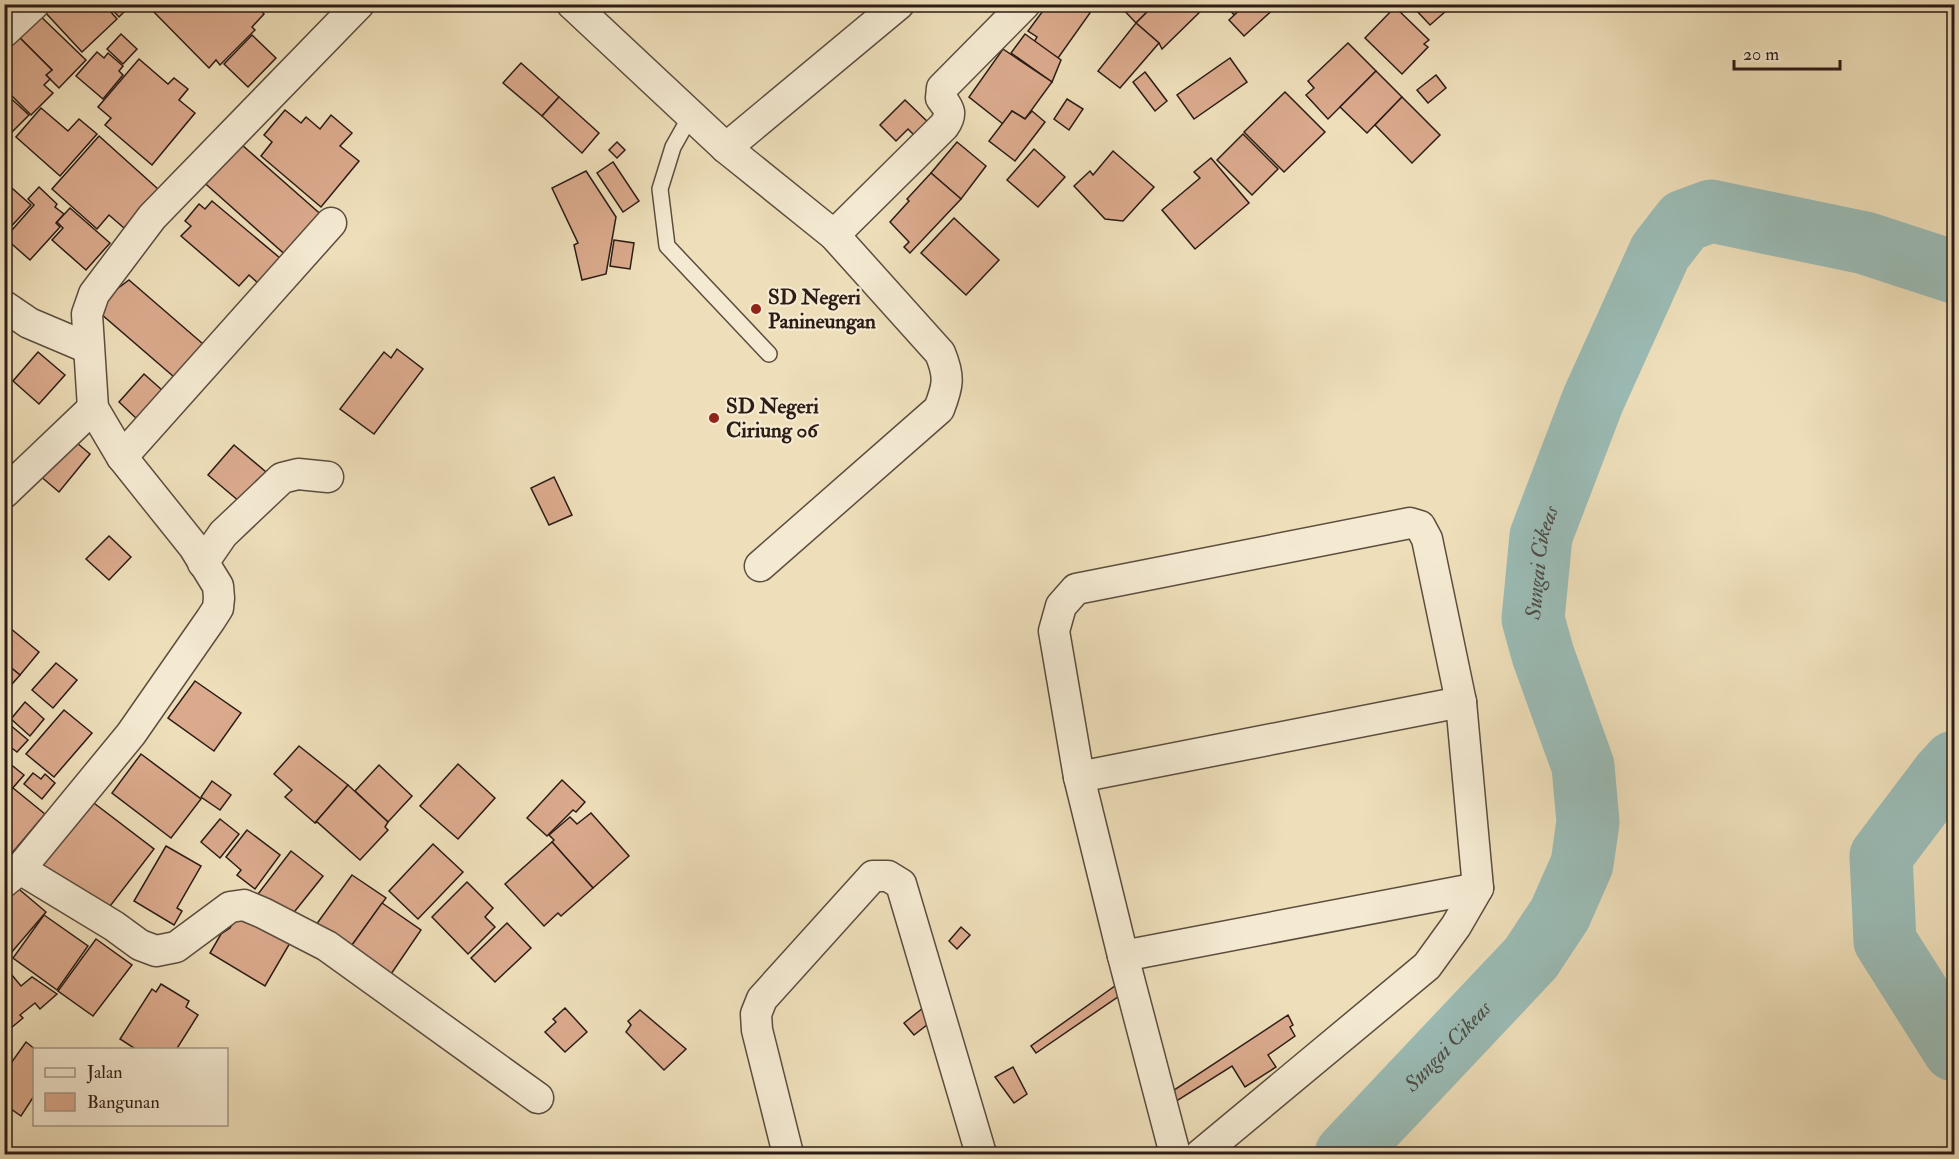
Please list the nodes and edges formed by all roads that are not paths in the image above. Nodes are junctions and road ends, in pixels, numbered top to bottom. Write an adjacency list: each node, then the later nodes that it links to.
1 (34, 4): 6 (street)
2 (359, 4): 12 (street)
3 (572, 4): 7 (street)
4 (899, 4): 8 (street)
5 (1025, 4): 10 (street)
6 (4, 32)
7 (691, 115): 8 (street); 13 (lane)
8 (726, 148): 10 (street)
9 (331, 223): 15 (street)
10 (834, 236): 19 (street)
11 (4, 306): 12 (street)
12 (88, 348): 14 (street)
13 (769, 354)
14 (93, 408): 15 (street); 17 (street)
15 (122, 457): 18 (street)
16 (328, 477): 18 (street)
17 (4, 493)
18 (203, 563): 22 (street)
19 (760, 566)
20 (1461, 702): 21 (street); 21 (street); 23 (street)
21 (1079, 777): 24 (street)
22 (12, 876): 25 (street)
23 (1478, 888): 24 (street); 29 (street)
24 (1123, 956): 28 (street)
25 (538, 1098)
26 (788, 1155): 27 (street)
27 (981, 1155)
28 (1175, 1155)
29 (1201, 1155)

